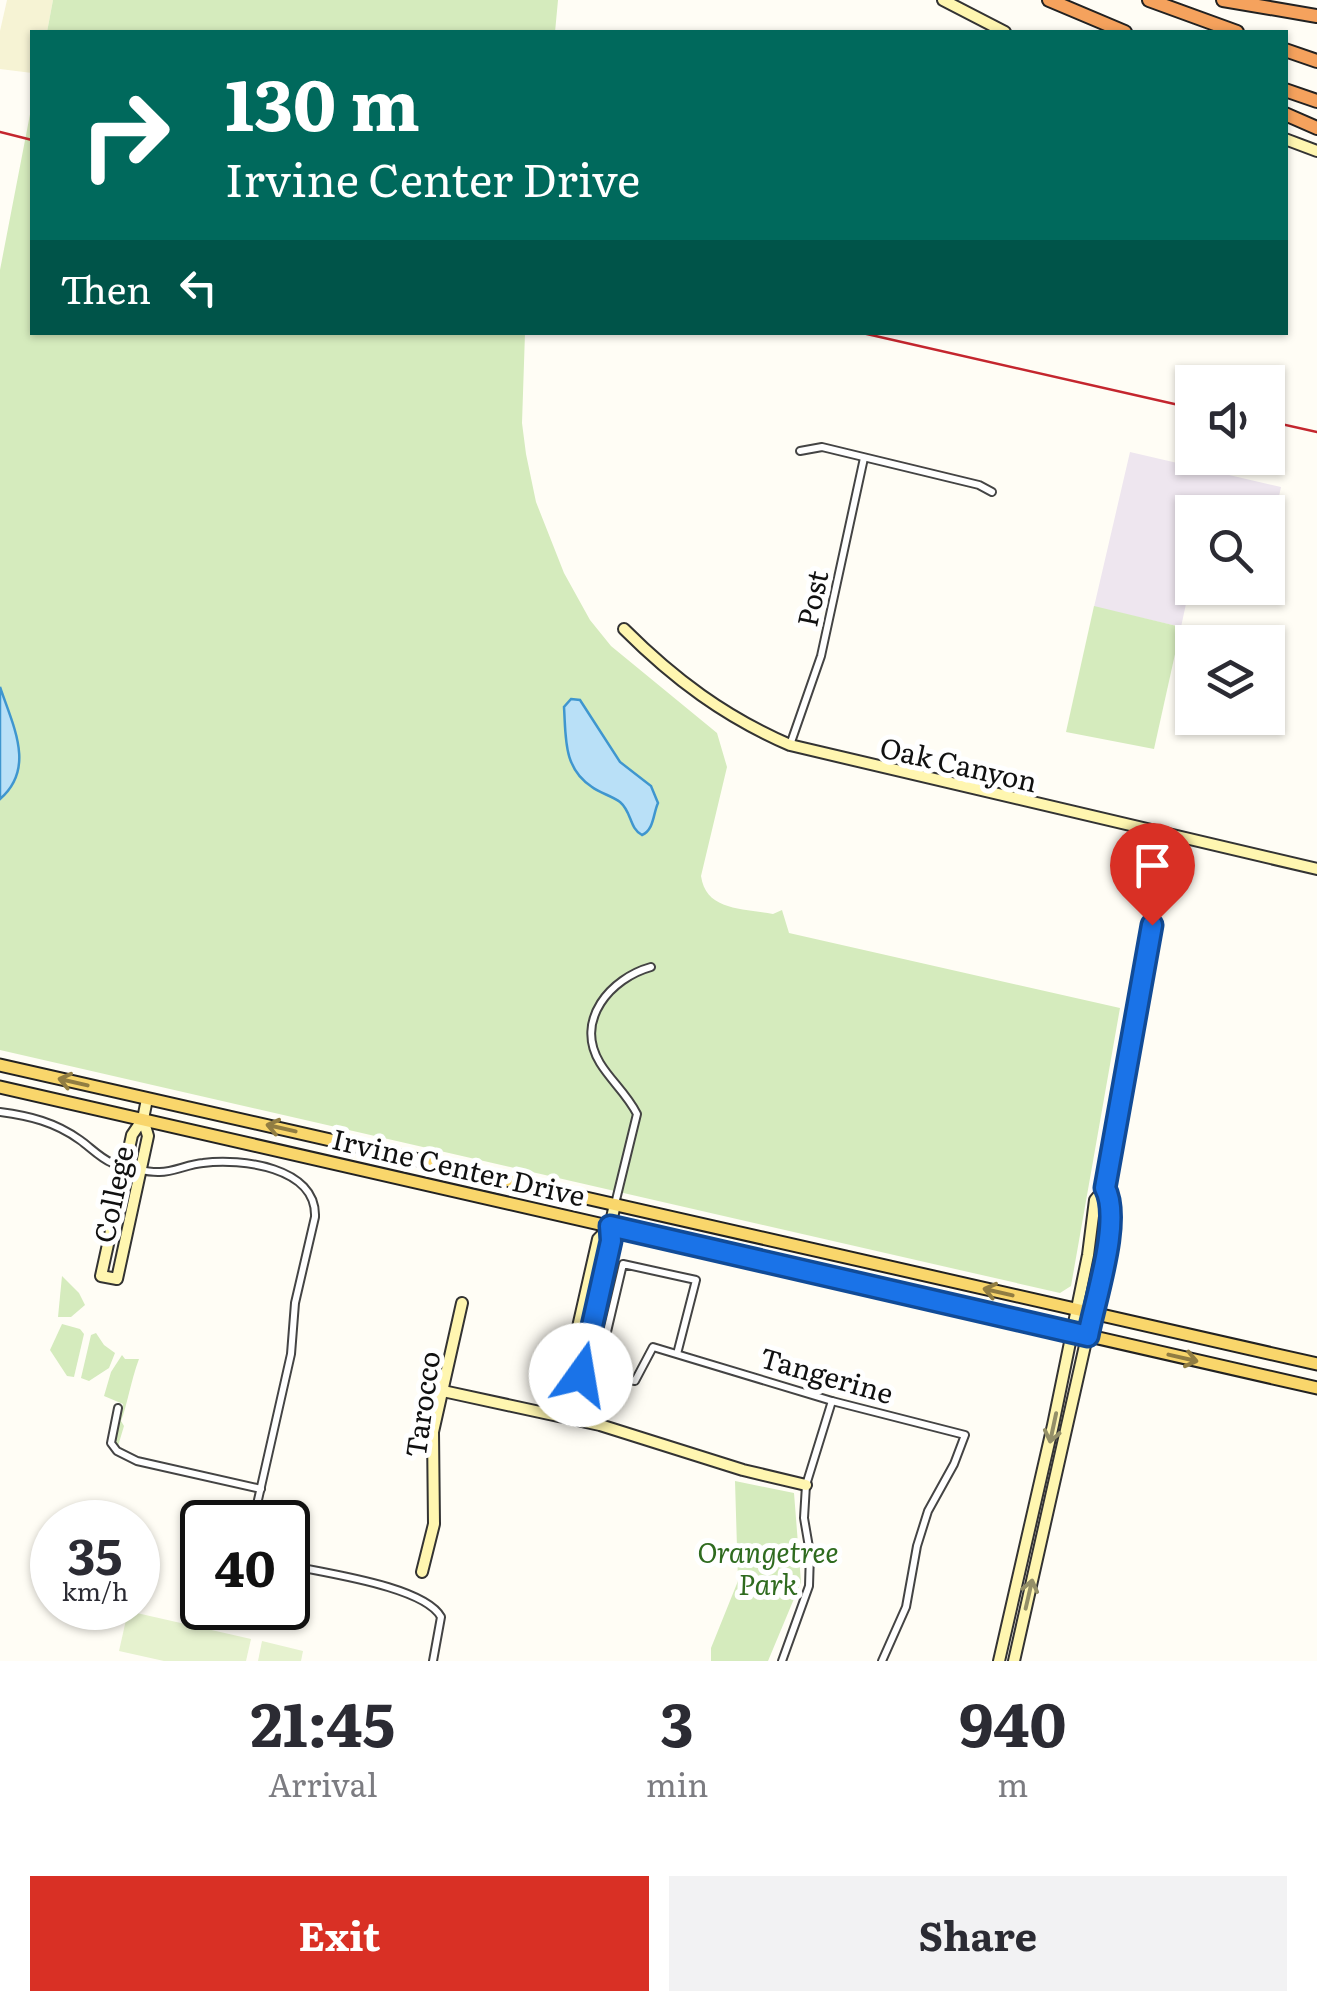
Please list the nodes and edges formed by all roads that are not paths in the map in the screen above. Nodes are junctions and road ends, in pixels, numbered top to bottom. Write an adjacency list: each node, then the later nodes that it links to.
1 (943, 0): 6 (street)
2 (1049, 0): 7 (highway)
3 (1148, 0): 8 (highway)
4 (1223, 0): 5 (highway)
5 (1317, 16)
6 (1002, 30)
7 (1118, 30)
8 (1231, 30)
9 (1288, 50): 10 (highway)
10 (1317, 58)
11 (1288, 91): 12 (highway)
12 (1317, 102)
13 (1288, 115): 14 (highway)
14 (1317, 128)
15 (1288, 140): 16 (street)
16 (1317, 151)
17 (800, 451): 18 (street)
18 (864, 458): 19 (street); 21 (street, Post)
19 (992, 492)
20 (624, 629): 21 (street, Oak Canyon)
21 (790, 744): 22 (street, Oak Canyon)
22 (1168, 835): 23 (street, Oak Canyon); 32 (street)
23 (1317, 869)
24 (651, 967): 33 (street)
25 (0, 1065): 27 (main road, Irvine Center Drive, one-way to 25)
26 (0, 1087): 29 (main road, Irvine Center Drive)
27 (147, 1099): 29 (street, College); 33 (main road, Irvine Center Drive, one-way to 27)
28 (0, 1112): 30 (street)
29 (143, 1118): 30 (street, College); 31 (street, College); 34 (main road, Irvine Center Drive)
30 (125, 1165): 31 (street); 31 (street, College)
31 (142, 1169): 49 (street)
32 (1105, 1188): 36 (street); 37 (street)
33 (615, 1204): 34 (street); 36 (main road, Irvine Center Drive, one-way to 33)
34 (610, 1226): 38 (main road, Irvine Center Drive); 46 (street); 47 (street)
35 (462, 1303): 43 (street, Tarocco)
36 (1076, 1310): 37 (main road, Irvine Center Drive); 38 (street)
37 (1093, 1313): 39 (street); 41 (main road, Irvine Center Drive)
38 (1072, 1332): 39 (main road, Irvine Center Drive); 51 (street, one-way to 51)
39 (1088, 1336): 42 (main road, Irvine Center Drive, one-way to 42); 52 (street)
40 (677, 1354): 40 (street); 44 (street, Tangerine)
41 (1317, 1364)
42 (1317, 1388)
43 (443, 1391): 46 (street); 54 (street, Tarocco)
44 (832, 1401): 48 (street); 57 (street, Tangerine)
45 (118, 1408): 49 (street)
46 (558, 1415): 47 (street)
47 (571, 1418): 48 (street)
48 (806, 1486): 56 (street)
49 (261, 1489): 50 (street)
50 (258, 1500)
51 (1030, 1524): 52 (street); 58 (street)
52 (1045, 1527): 59 (street, one-way to 52)
53 (310, 1570): 55 (street)
54 (422, 1572)
55 (433, 1661)
56 (782, 1661)
57 (882, 1661)
58 (999, 1661)
59 (1014, 1661)

